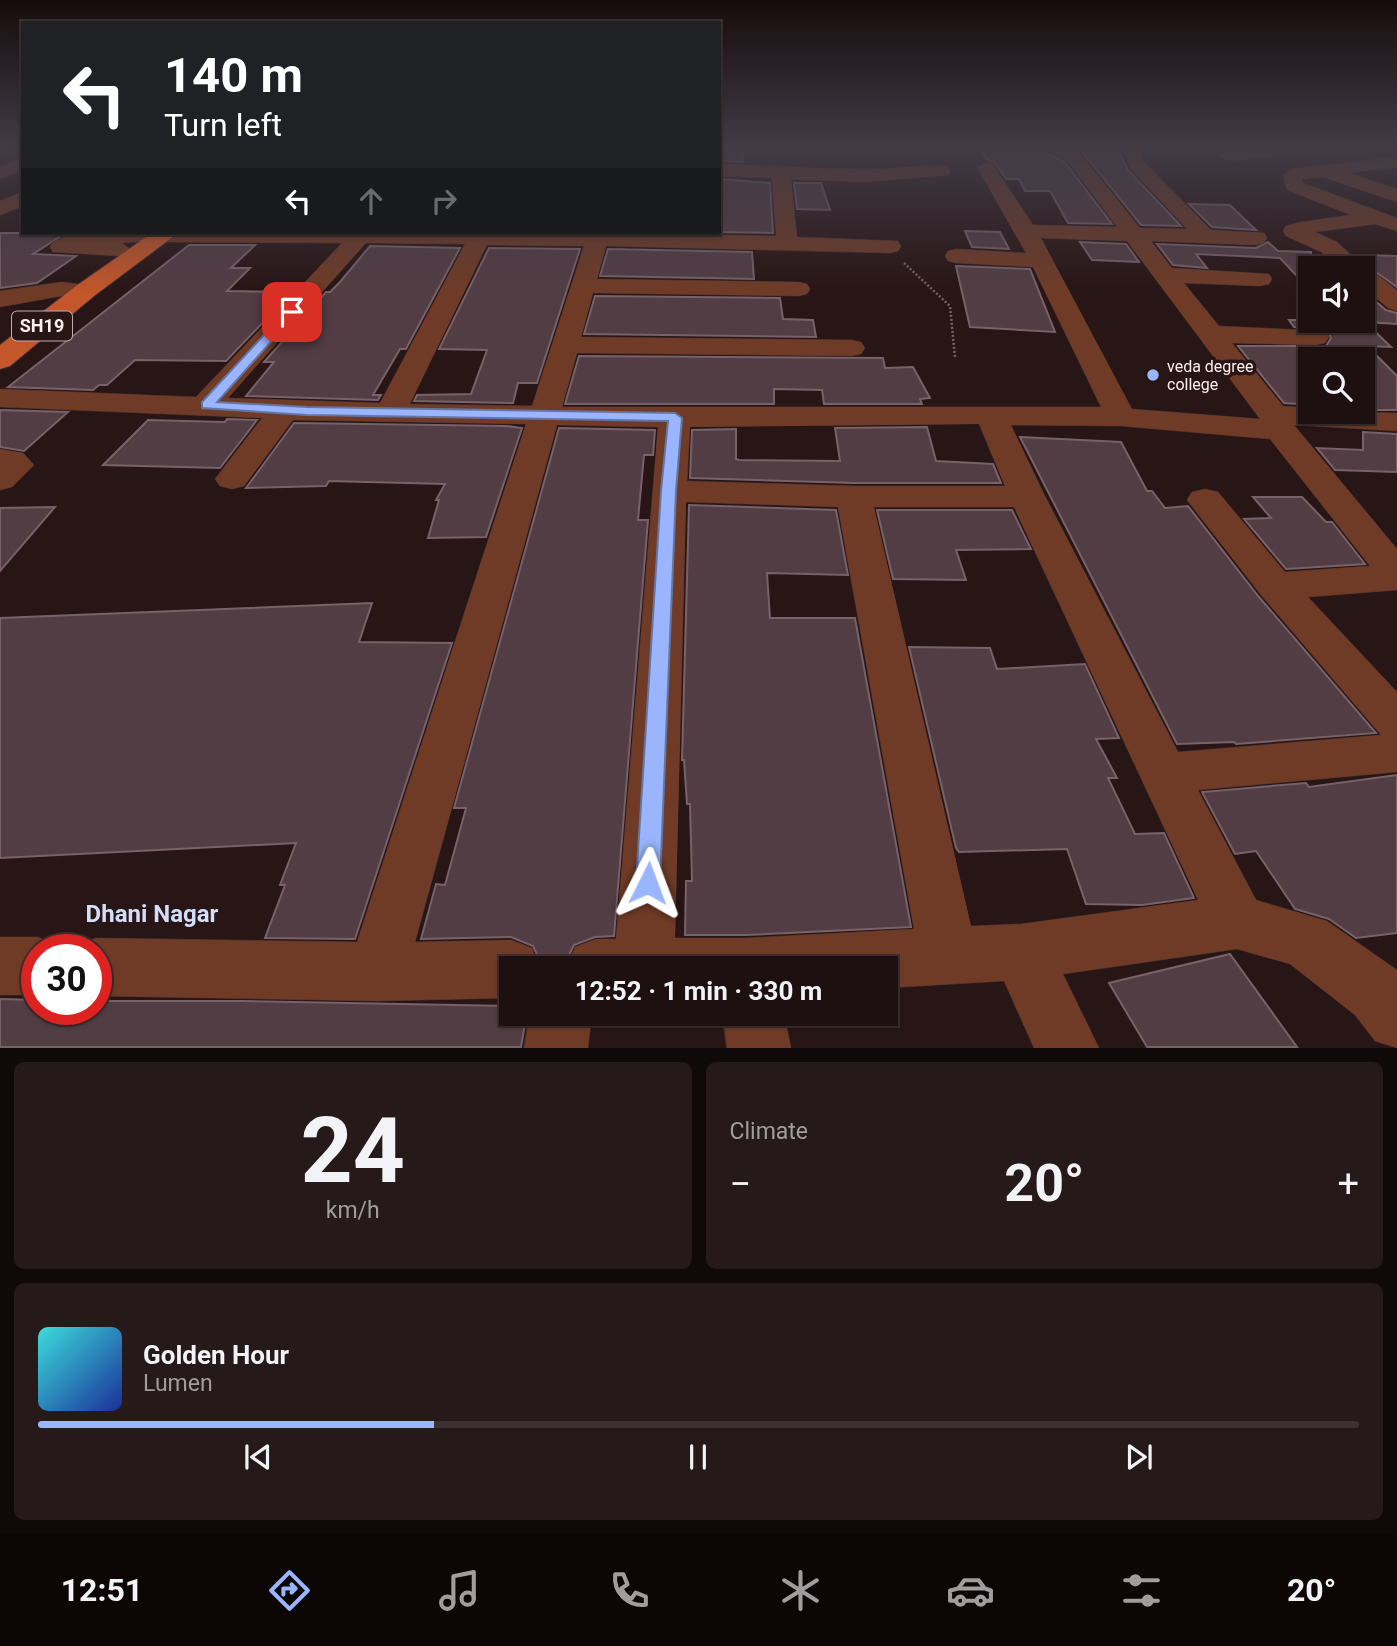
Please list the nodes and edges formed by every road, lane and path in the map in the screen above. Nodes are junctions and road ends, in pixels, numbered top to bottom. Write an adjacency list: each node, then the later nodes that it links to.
1 (783, 195): 16 (street)
2 (1004, 195): 7 (street)
3 (1102, 195): 8 (street)
4 (1166, 195): 11 (street)
5 (1318, 195): 6 (street)
6 (1387, 221): 19 (street)
7 (1027, 231): 8 (street); 20 (street)
8 (1132, 234): 11 (street); 21 (street)
9 (362, 235): 10 (street); 14 (street); 37 (street)
10 (481, 235): 12 (street); 39 (street)
11 (1204, 235): 15 (street)
12 (598, 236): 13 (street); 24 (street)
13 (693, 236): 16 (street)
14 (146, 237): 26 (main road, SH19); 26 (main road, SH19)
15 (1256, 238)
16 (787, 242): 17 (street)
17 (890, 246): 34 (path)
18 (957, 256): 20 (street)
19 (1340, 256)
20 (1042, 261): 43 (street)
21 (1164, 275): 22 (street); 30 (street)
22 (1260, 279)
23 (1375, 285): 28 (street)
24 (584, 286): 25 (street); 32 (street)
25 (798, 289)
26 (73, 290): 27 (street); 29 (main road, SH19); 35 (main road, SH19)
27 (0, 299)
28 (1397, 303)
29 (0, 334)
30 (1211, 334): 31 (street); 44 (street)
31 (1315, 337)
32 (565, 345): 33 (street); 40 (street)
33 (851, 348)
34 (955, 357)
35 (0, 360)
36 (0, 398): 37 (street)
37 (206, 405): 38 (street)
38 (285, 409): 39 (street); 47 (street)
39 (391, 411): 40 (street)
40 (547, 413): 42 (street); 67 (street)
41 (991, 415): 42 (street); 43 (street); 50 (street)
42 (675, 418): 49 (street)
43 (1121, 418): 44 (street)
44 (1277, 422): 45 (street); 53 (street)
45 (1391, 429)
46 (0, 459): 48 (street)
47 (232, 479)
48 (0, 480)
49 (668, 491): 51 (street); 60 (street)
50 (1027, 496): 51 (street); 57 (street)
51 (854, 497): 61 (street)
52 (1205, 500): 54 (street)
53 (1397, 575): 54 (street)
54 (1275, 586): 55 (street)
55 (1397, 722)
56 (1397, 752): 57 (street)
57 (1164, 773): 58 (street)
58 (1237, 922): 59 (street); 68 (street)
59 (1021, 952): 61 (street); 73 (street)
60 (621, 956)
61 (949, 957): 62 (street)
62 (898, 960)
63 (0, 966): 64 (street)
64 (21, 967)
65 (112, 967): 67 (street)
66 (499, 969): 67 (street)
67 (377, 972)
68 (1397, 1019)
69 (559, 1026): 71 (street)
70 (755, 1026): 72 (street)
71 (556, 1048)
72 (759, 1048)
73 (1067, 1048)

